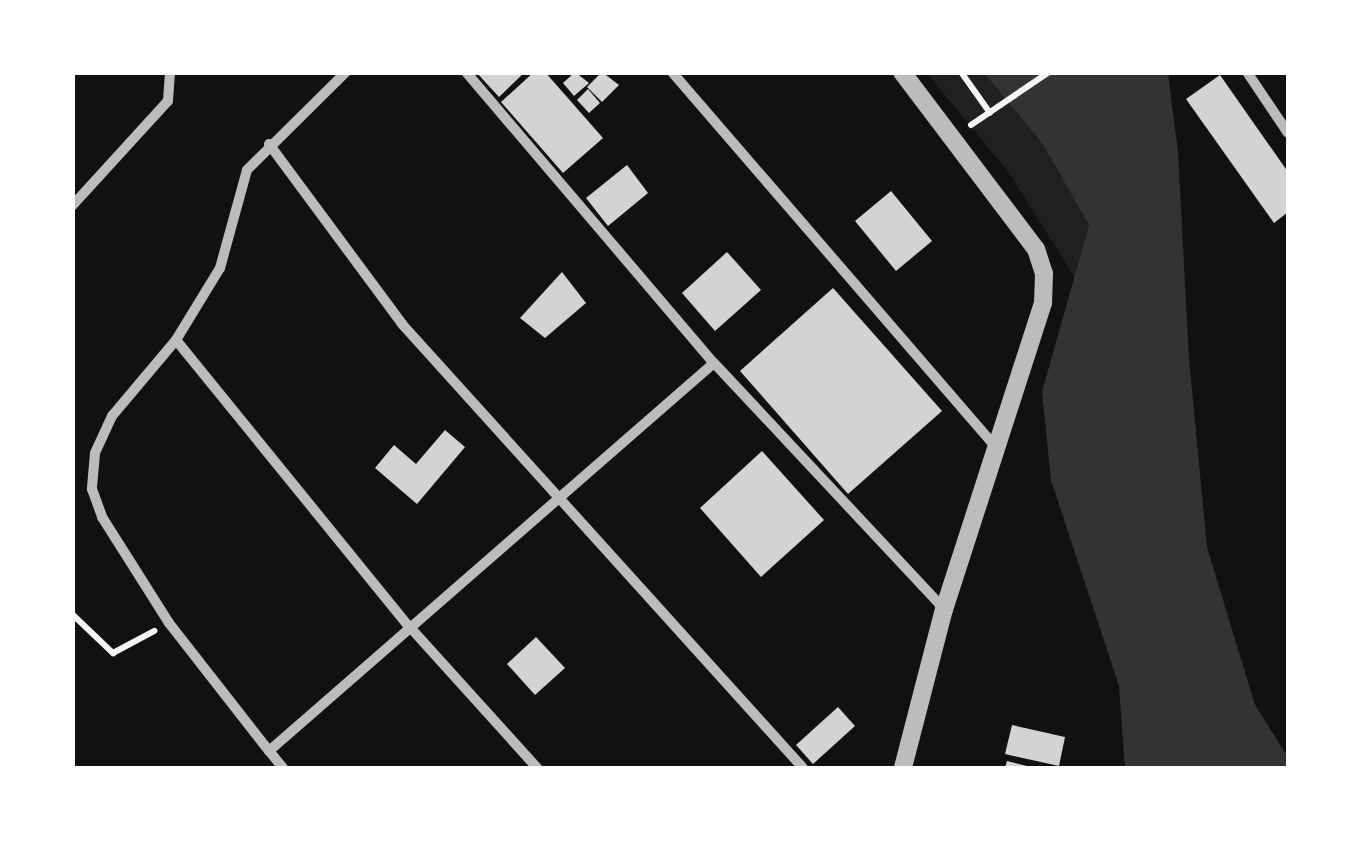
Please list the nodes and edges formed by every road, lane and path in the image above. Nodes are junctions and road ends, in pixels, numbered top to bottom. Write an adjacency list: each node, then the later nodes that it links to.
1 (170, 72): 13 (street)
2 (346, 72): 12 (street)
3 (466, 72): 15 (street)
4 (672, 72): 16 (street)
5 (902, 72): 11 (street)
6 (961, 72): 9 (path)
7 (1049, 72): 9 (path)
8 (1246, 72): 10 (street)
9 (990, 113): 11 (path)
10 (1288, 133)
11 (953, 138): 16 (street)
12 (269, 144): 14 (street); 17 (street)
13 (72, 206)
14 (176, 340): 20 (street); 21 (street)
15 (714, 363): 17 (street); 18 (street)
16 (996, 447): 18 (street)
17 (560, 496): 21 (street); 25 (street)
18 (944, 609): 26 (street)
19 (72, 614): 20 (path)
20 (169, 624): 22 (street)
21 (408, 625): 22 (street); 24 (street)
22 (269, 751): 23 (street)
23 (283, 768)
24 (537, 768)
25 (804, 768)
26 (903, 768)

